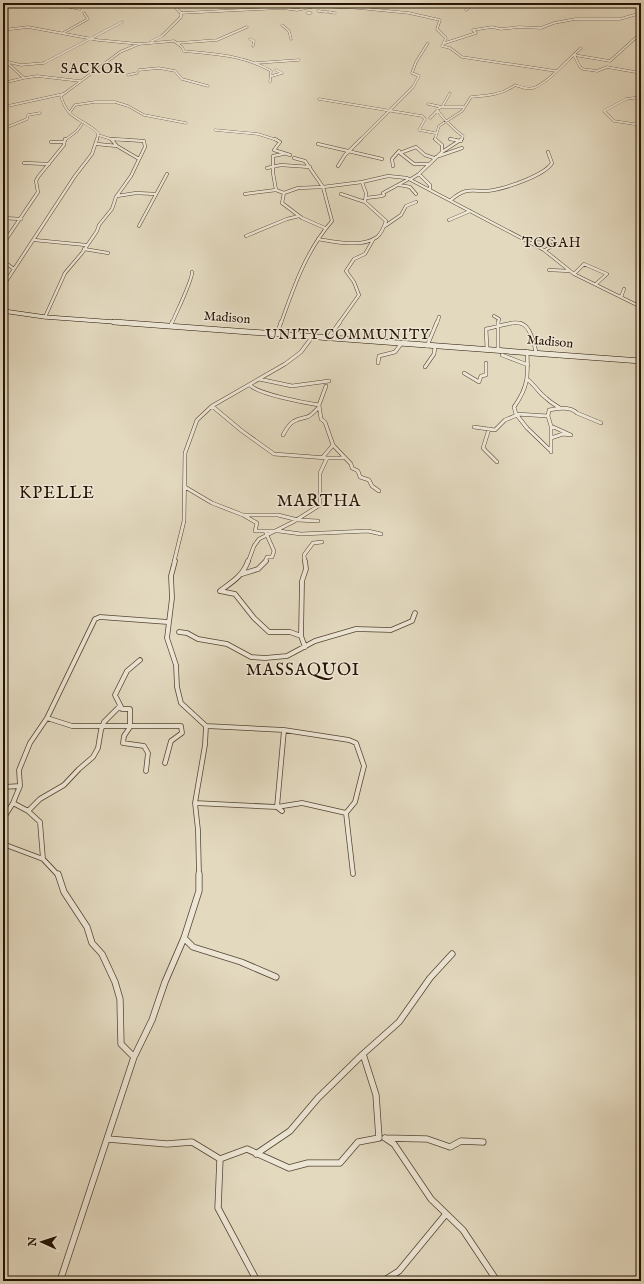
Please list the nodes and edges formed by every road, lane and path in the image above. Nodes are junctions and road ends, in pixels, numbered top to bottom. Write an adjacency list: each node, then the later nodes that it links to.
1 (49, 3): 10 (street)
2 (177, 3): 15 (street)
3 (308, 3): 7 (street)
4 (474, 3): 12 (street)
5 (516, 3): 8 (street)
6 (629, 3): 9 (street)
7 (311, 6): 16 (street); 32 (street)
8 (511, 6)
9 (641, 6)
10 (80, 9)
11 (300, 10): 17 (street)
12 (466, 10)
13 (318, 11): 19 (street)
14 (84, 13): 25 (street)
15 (181, 13): 16 (street); 20 (street)
16 (187, 13): 20 (street)
17 (311, 13)
18 (641, 13): 32 (street)
19 (335, 14)
20 (181, 17): 30 (street)
21 (122, 22): 27 (street)
22 (282, 25): 29 (street)
23 (247, 27): 34 (street)
24 (3, 30): 25 (street)
25 (63, 33): 27 (street)
26 (641, 33): 37 (street)
27 (92, 39): 33 (street); 38 (street)
28 (250, 39): 35 (street)
29 (291, 39)
30 (148, 43): 33 (street); 34 (street)
31 (428, 43): 63 (street)
32 (445, 43): 45 (street)
33 (139, 44): 51 (street)
34 (177, 44): 41 (street)
35 (253, 46)
36 (581, 48): 37 (street)
37 (574, 55): 45 (street); 46 (street)
38 (3, 60): 40 (street)
39 (300, 60): 41 (street)
40 (6, 64): 42 (street); 50 (street)
41 (256, 64): 49 (street)
42 (3, 65)
43 (139, 70): 54 (street)
44 (276, 70): 49 (street)
45 (556, 71): 62 (street)
46 (641, 72)
47 (137, 73): 48 (street)
48 (128, 75)
49 (272, 76): 52 (street)
50 (24, 78): 51 (street); 53 (street)
51 (80, 81): 56 (street)
52 (270, 82)
53 (3, 83)
54 (208, 86)
55 (450, 93): 61 (street)
56 (63, 94): 60 (street); 66 (street)
57 (641, 97): 71 (street)
58 (319, 99): 63 (street)
59 (428, 104): 61 (street)
60 (3, 107)
61 (442, 107): 62 (street); 64 (street)
62 (463, 108): 68 (street)
63 (389, 110): 74 (street); 85 (street)
64 (437, 111): 67 (street); 68 (street)
65 (40, 112): 72 (street)
66 (70, 112): 69 (street); 70 (street)
67 (430, 118)
68 (447, 120): 74 (street); 78 (street)
69 (186, 123)
70 (82, 124): 75 (street); 80 (street)
71 (641, 125)
72 (3, 129)
73 (215, 130): 89 (street)
74 (435, 134): 87 (street)
75 (98, 136): 76 (street); 81 (street)
76 (111, 139): 83 (street); 93 (street)
77 (450, 139): 78 (street)
78 (461, 141): 87 (street)
79 (51, 142): 80 (street)
80 (64, 142): 96 (street)
81 (97, 144): 83 (street); 132 (street)
82 (318, 144): 85 (street)
83 (117, 146): 93 (street)
84 (462, 148): 92 (street)
85 (349, 152): 94 (street); 99 (street)
86 (400, 152): 92 (street); 97 (street); 100 (street)
87 (442, 152): 92 (street)
88 (548, 152): 119 (street)
89 (284, 154): 90 (street); 98 (street)
90 (290, 155)
91 (294, 158): 101 (street)
92 (435, 158): 97 (street)
93 (140, 159): 117 (street)
94 (382, 159)
95 (24, 164): 96 (street)
96 (49, 164): 125 (street)
97 (428, 164): 104 (street)
98 (273, 166): 101 (street); 102 (street); 111 (street)
99 (338, 166)
100 (393, 166)
101 (310, 167): 109 (street)
102 (267, 168)
103 (167, 174): 113 (street)
104 (419, 174): 106 (street); 110 (street)
105 (407, 178): 106 (street); 107 (street); 108 (street)
106 (411, 179): 110 (street)
107 (362, 182): 109 (street); 118 (street)
108 (399, 185): 116 (street); 118 (street)
109 (323, 188): 112 (street); 128 (street)
110 (430, 189): 119 (street)
111 (276, 190): 112 (street); 114 (street)
112 (284, 193): 123 (street)
113 (156, 194): 117 (street); 127 (street)
114 (245, 194)
115 (341, 194): 120 (street)
116 (416, 194)
117 (117, 196): 136 (street)
118 (366, 198): 120 (street)
119 (451, 200): 122 (street)
120 (365, 202): 129 (street)
121 (416, 202): 129 (street)
122 (470, 211): 126 (street); 134 (street)
123 (299, 216): 128 (street); 130 (street)
124 (3, 218): 125 (street)
125 (21, 219): 135 (street)
126 (449, 220)
127 (138, 226)
128 (325, 228): 131 (street)
129 (383, 228): 133 (street)
130 (246, 236)
131 (318, 239): 133 (street); 157 (street)
132 (34, 240): 136 (street); 141 (street)
133 (373, 240): 159 (street)
134 (530, 242): 138 (street); 138 (street)
135 (3, 244)
136 (86, 245): 137 (street)
137 (84, 249): 139 (street); 153 (street)
138 (544, 250): 143 (street)
139 (108, 254)
140 (3, 261): 141 (street)
141 (14, 269): 147 (street)
142 (549, 270): 143 (street)
143 (570, 270): 145 (street)
144 (192, 272): 155 (street)
145 (574, 274): 146 (street); 146 (street)
146 (596, 284): 149 (street)
147 (3, 286)
148 (624, 289): 149 (street)
149 (620, 296): 150 (street)
150 (641, 306)
151 (3, 311): 153 (street, Madison)
152 (494, 316): 156 (street)
153 (45, 317): 155 (street, Madison)
154 (439, 317): 161 (street)
155 (170, 325): 157 (street, Madison)
156 (497, 328): 163 (street); 164 (street); 166 (street)
157 (277, 334): 158 (street, Madison)
158 (312, 337): 159 (street, Madison); 174 (street)
159 (328, 338): 160 (street, Madison)
160 (401, 344): 161 (street, Madison); 169 (street)
161 (427, 346): 162 (street, Madison)
162 (435, 346): 163 (street, Madison); 172 (street)
163 (487, 348): 164 (street, Madison)
164 (498, 349): 165 (street, Madison)
165 (527, 351): 166 (street, Madison); 171 (street)
166 (536, 352): 168 (street, Madison)
167 (502, 355): 171 (street)
168 (641, 361)
169 (378, 363)
170 (486, 363): 173 (street)
171 (528, 365): 175 (street)
172 (425, 367)
173 (464, 373)
174 (259, 379): 176 (street); 177 (street)
175 (527, 380): 179 (street); 184 (street)
176 (329, 381)
177 (250, 384): 180 (street); 181 (street)
178 (326, 386): 181 (street)
179 (547, 400): 182 (street); 183 (street)
180 (212, 406): 193 (street); 197 (street)
181 (319, 406): 190 (street); 192 (street)
182 (560, 408): 183 (street); 186 (street)
183 (549, 410): 185 (street)
184 (517, 415): 185 (street); 189 (street); 191 (street)
185 (548, 416): 188 (street)
186 (601, 423)
187 (474, 426): 189 (street)
188 (551, 426): 191 (street); 191 (street)
189 (489, 429): 196 (street)
190 (283, 435)
191 (551, 438)
192 (333, 445): 193 (street); 195 (street)
193 (322, 458): 194 (street)
194 (327, 458): 195 (street); 200 (street)
195 (343, 458): 198 (street)
196 (497, 462)
197 (185, 487): 199 (street); 208 (street)
198 (379, 491)
199 (243, 515): 200 (street); 203 (street)
200 (298, 520): 201 (street); 202 (street)
201 (318, 521)
202 (276, 531): 203 (street); 204 (street)
203 (266, 533): 206 (street); 206 (street)
204 (381, 534)
205 (322, 542): 210 (street)
206 (242, 574): 210 (street)
207 (415, 613): 211 (street)
208 (168, 622): 214 (street); 216 (street)
209 (179, 632): 211 (street)
210 (300, 636): 211 (street)
211 (305, 647)
212 (140, 660): 213 (street)
213 (120, 706): 215 (street); 217 (street)
214 (47, 718): 215 (street); 221 (street)
215 (102, 726): 217 (street); 226 (street)
216 (206, 726): 218 (street); 224 (street)
217 (130, 728): 219 (street); 220 (street)
218 (284, 730): 225 (street); 228 (street)
219 (164, 763)
220 (146, 771)
221 (20, 786): 222 (street); 223 (street)
222 (3, 787)
223 (13, 803): 226 (street); 229 (street)
224 (195, 803): 225 (street); 233 (street)
225 (277, 807): 227 (street); 228 (street)
226 (28, 811): 231 (street)
227 (282, 811)
228 (346, 813): 232 (street)
229 (3, 819)
230 (3, 844): 231 (street)
231 (43, 859): 237 (street)
232 (353, 874)
233 (184, 938): 235 (street); 237 (street)
234 (452, 954): 236 (street)
235 (276, 977)
236 (363, 1054): 238 (street); 241 (street)
237 (134, 1057): 239 (street)
238 (382, 1138): 240 (street); 241 (street); 243 (street)
239 (108, 1139): 242 (street); 244 (street)
240 (483, 1142)
241 (256, 1154): 242 (street)
242 (220, 1159): 245 (street)
243 (446, 1214): 246 (street); 247 (street)
244 (60, 1281)
245 (257, 1281)
246 (383, 1281)
247 (497, 1281)

